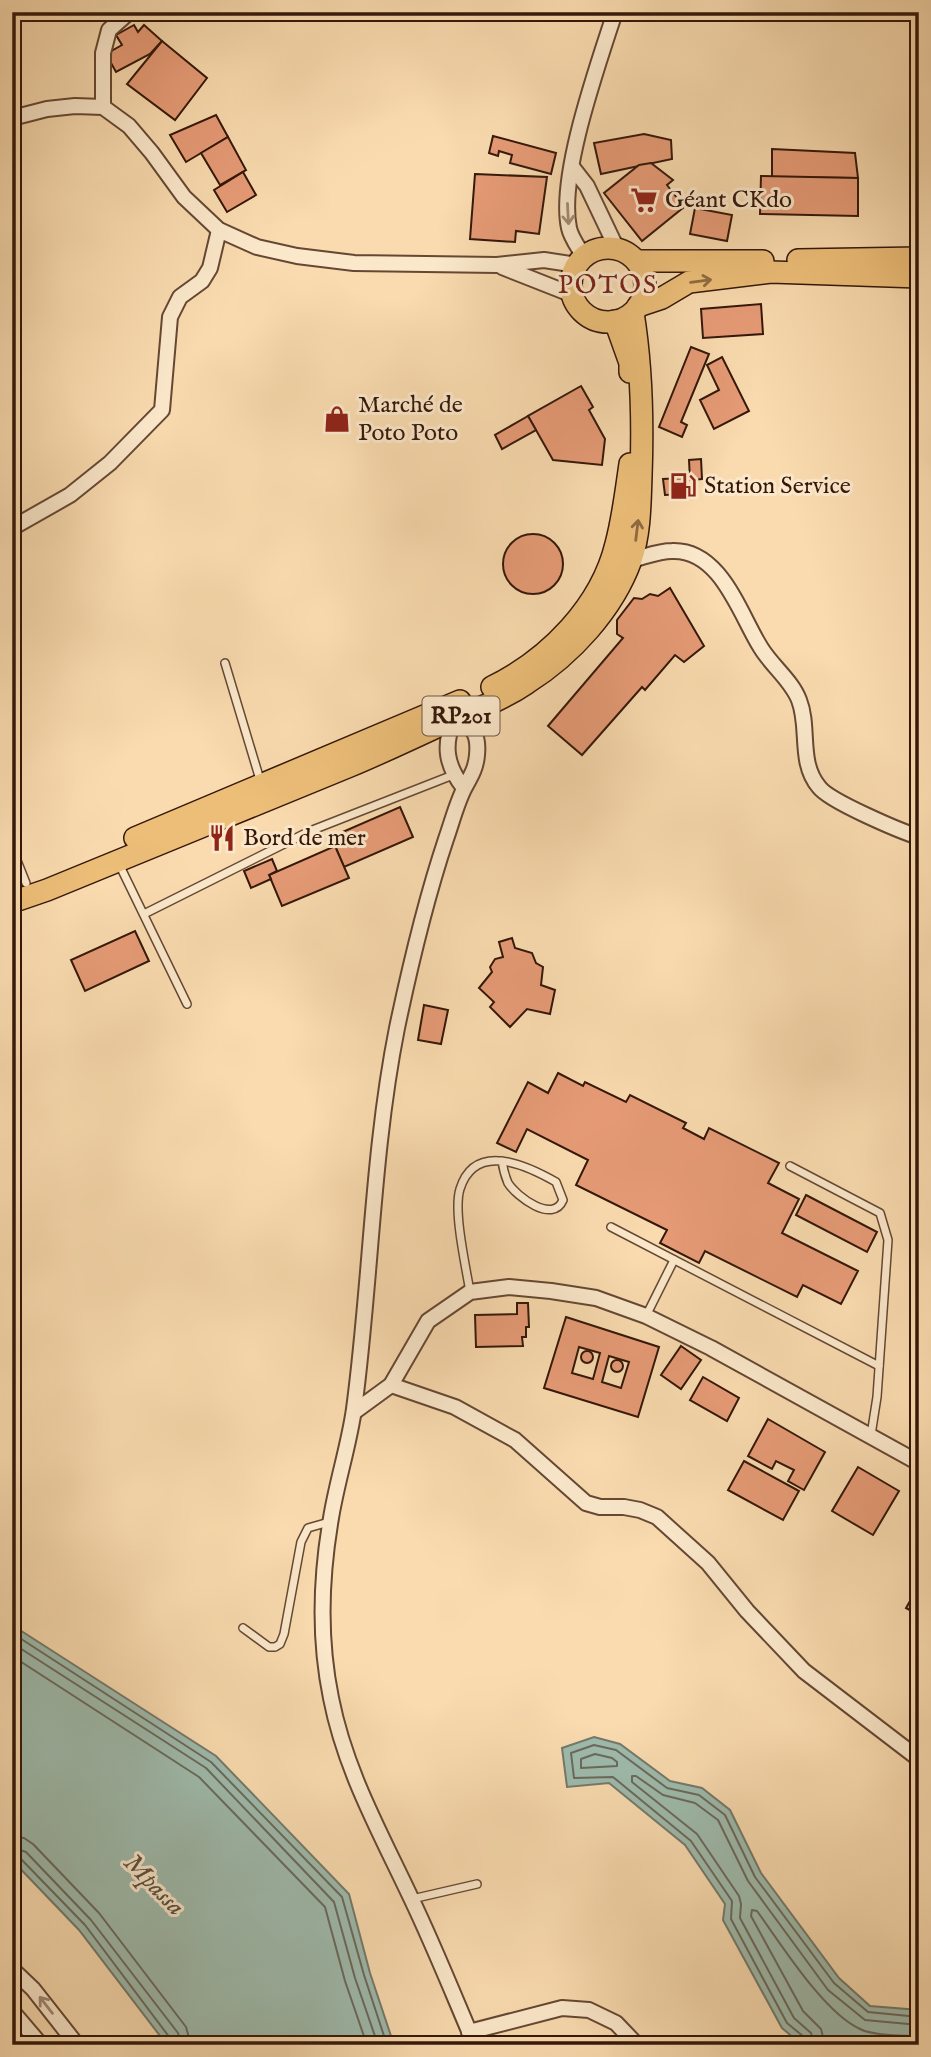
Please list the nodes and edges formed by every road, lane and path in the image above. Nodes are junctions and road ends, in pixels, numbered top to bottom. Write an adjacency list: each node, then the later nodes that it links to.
1 (127, 12): 3 (street)
2 (615, 12): 5 (street)
3 (103, 107): 4 (street); 6 (street)
4 (12, 118)
5 (572, 168): 7 (street); 9 (street, one-way to 9)
6 (219, 230): 11 (street); 15 (street)
7 (617, 249): 9 (main road); 10 (main road)
8 (919, 258): 10 (main road)
9 (580, 261): 11 (street); 13 (main road)
10 (637, 261): 14 (main road, RP201)
11 (497, 265): 13 (street)
12 (919, 277): 14 (main road, one-way to 12)
13 (573, 295): 14 (main road)
14 (629, 313): 16 (main road, RP201, one-way to 14); 20 (main road, RP201)
15 (12, 528)
16 (631, 560): 18 (main road, RP201); 22 (street)
17 (225, 663): 20 (lane)
18 (454, 720): 19 (street); 21 (street); 24 (main road, RP201)
19 (453, 775): 21 (street); 27 (lane)
20 (262, 786): 25 (main road, RP201)
21 (464, 788): 37 (street)
22 (919, 837)
23 (12, 848): 25 (lane)
24 (117, 861): 26 (main road, RP201); 27 (lane)
25 (19, 885)
26 (12, 902)
27 (144, 914): 28 (lane)
28 (187, 1004)
29 (502, 1161): 29 (lane); 33 (lane)
30 (790, 1166): 35 (lane)
31 (611, 1227): 32 (lane)
32 (674, 1260): 34 (lane); 35 (lane)
33 (470, 1292): 34 (street); 36 (street)
34 (646, 1316): 38 (street)
35 (879, 1366): 38 (lane)
36 (391, 1385): 37 (street); 42 (street)
37 (354, 1412): 40 (street)
38 (871, 1435): 39 (street)
39 (919, 1463)
40 (330, 1522): 41 (lane); 44 (street)
41 (243, 1628)
42 (919, 1759)
43 (477, 1884): 44 (lane)
44 (412, 1899): 47 (street)
45 (12, 1969): 49 (street, one-way to 45)
46 (12, 2011): 48 (street)
47 (472, 2038): 50 (street)
48 (41, 2045)
49 (77, 2045)
50 (637, 2045)

